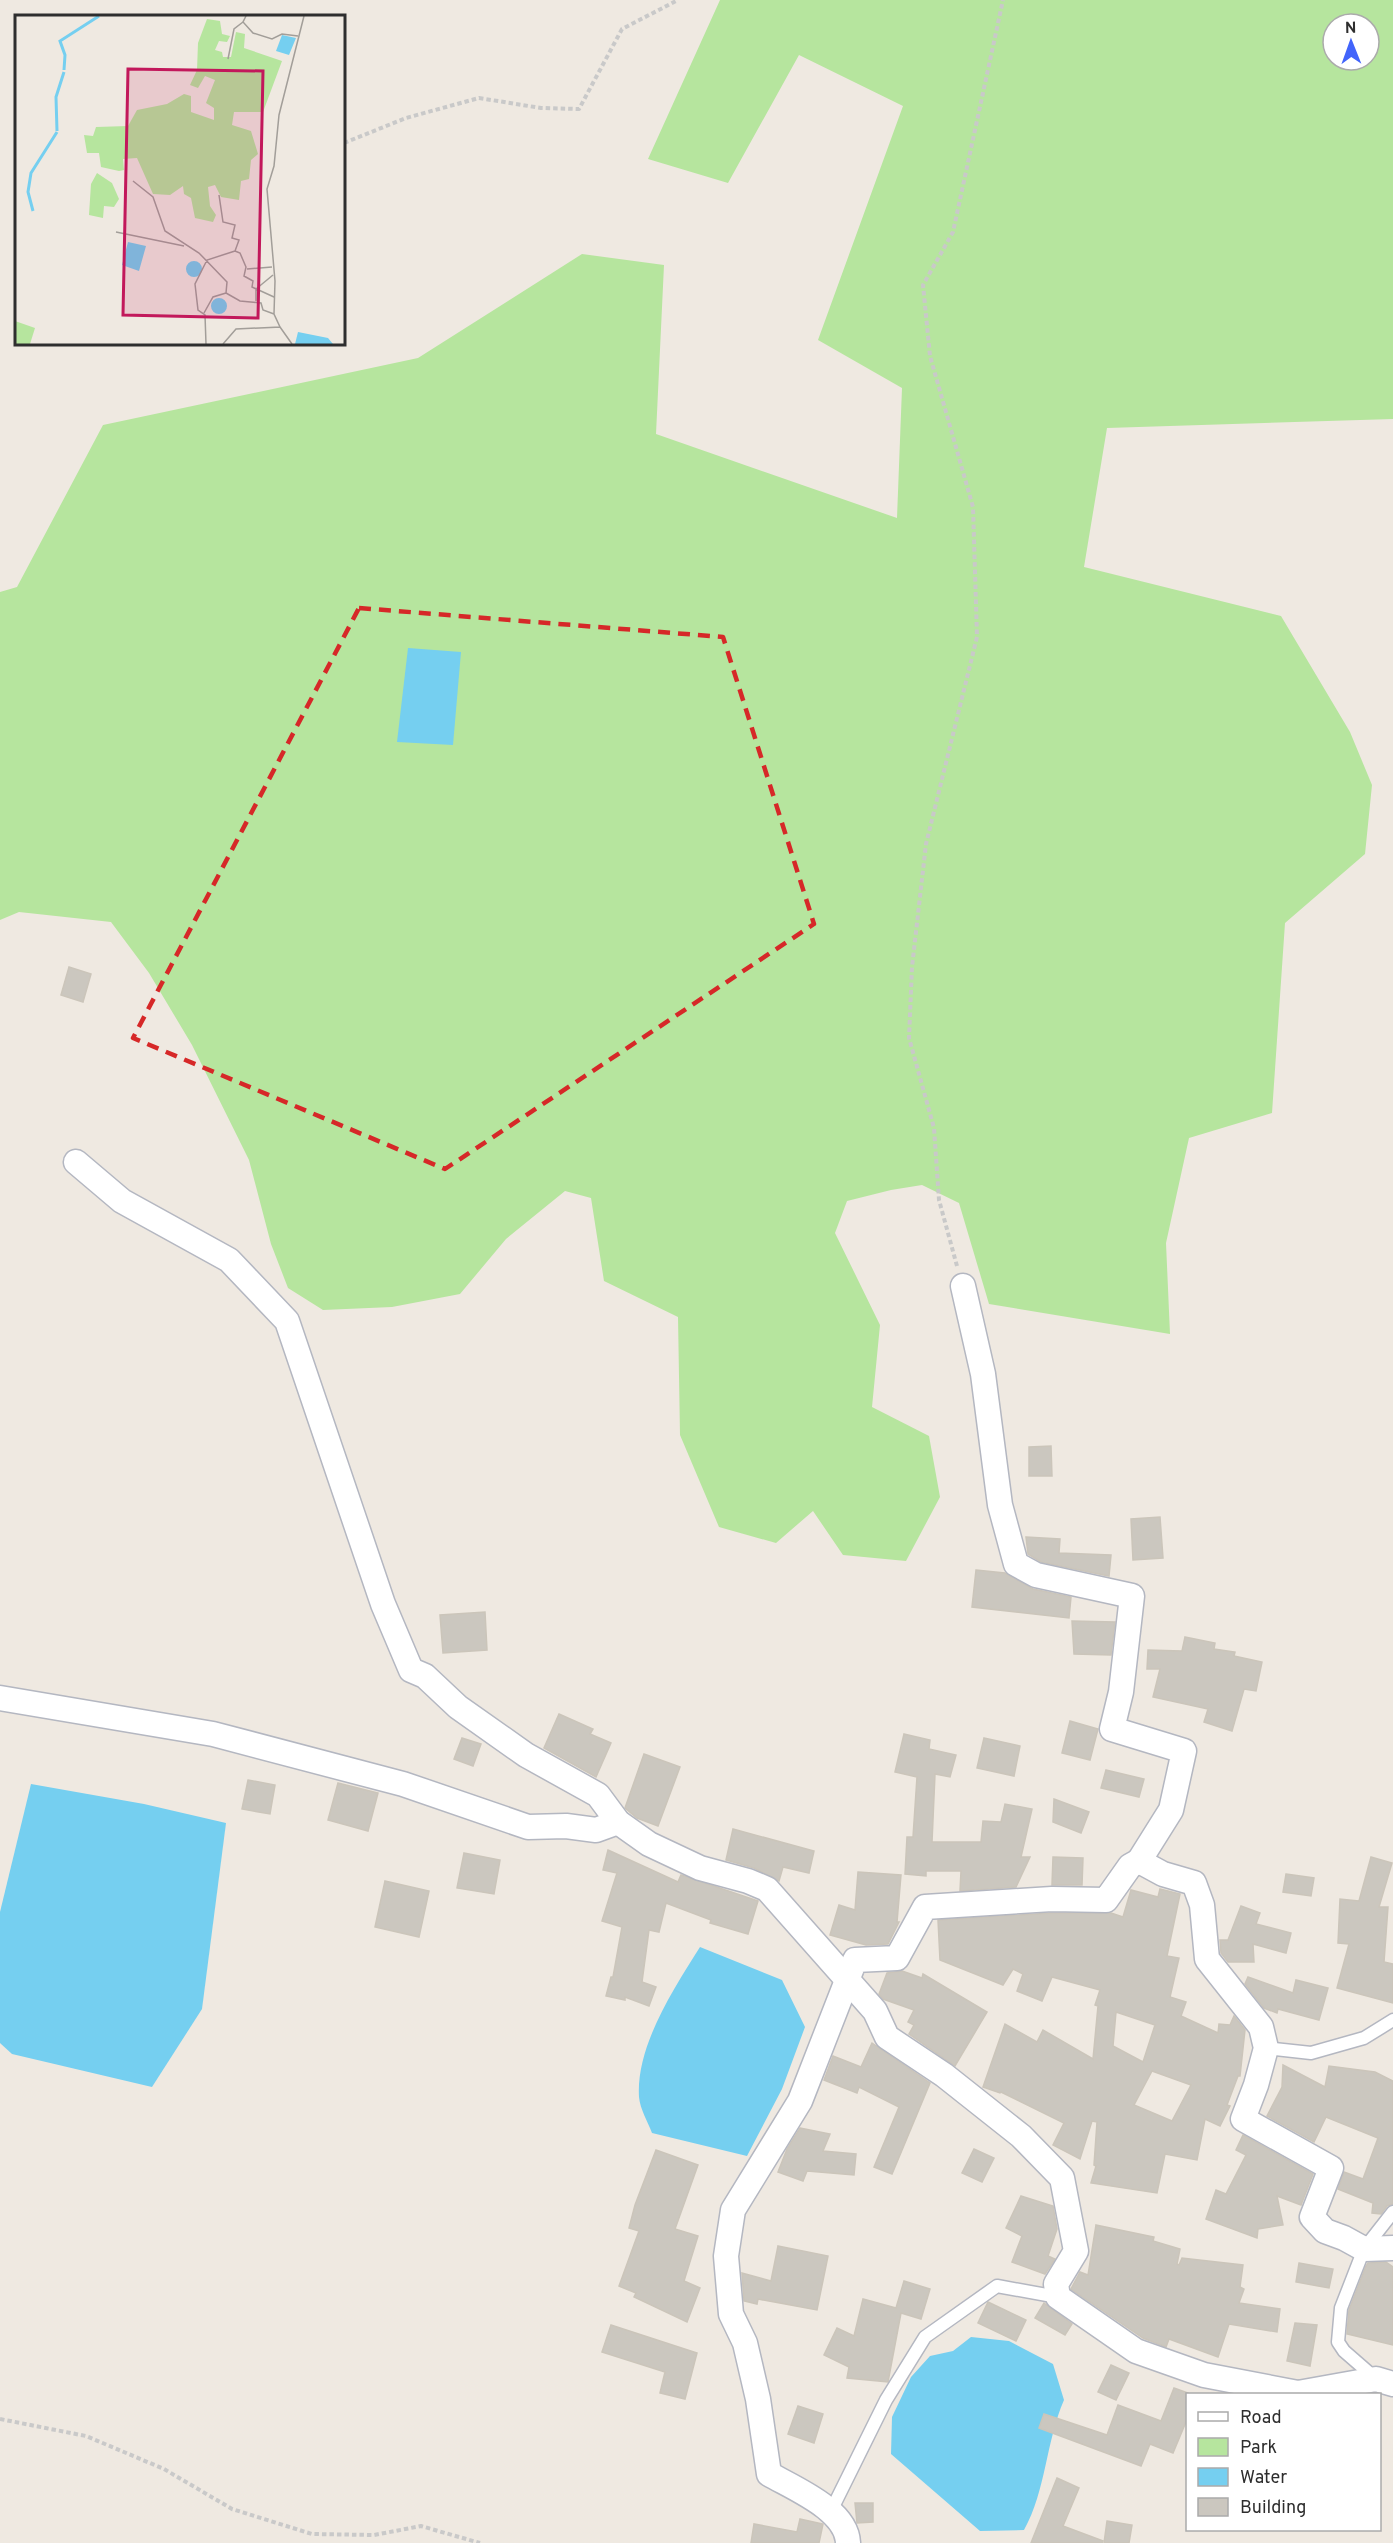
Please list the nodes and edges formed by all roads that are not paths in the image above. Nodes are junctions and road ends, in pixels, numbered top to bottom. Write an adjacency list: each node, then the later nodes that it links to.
1 (76, 1162): 4 (street)
2 (963, 1286): 5 (street)
3 (0, 1698): 4 (street)
4 (618, 1822): 11 (street)
5 (1139, 1861): 7 (street); 13 (street)
6 (1393, 2020): 7 (lane)
7 (1266, 2048): 10 (street)
8 (1393, 2212): 10 (lane)
9 (1393, 2248): 10 (street)
10 (1364, 2249): 12 (lane)
11 (1058, 2297): 12 (street); 13 (lane)
12 (1384, 2382)
13 (831, 2511): 14 (street)
14 (848, 2543)

